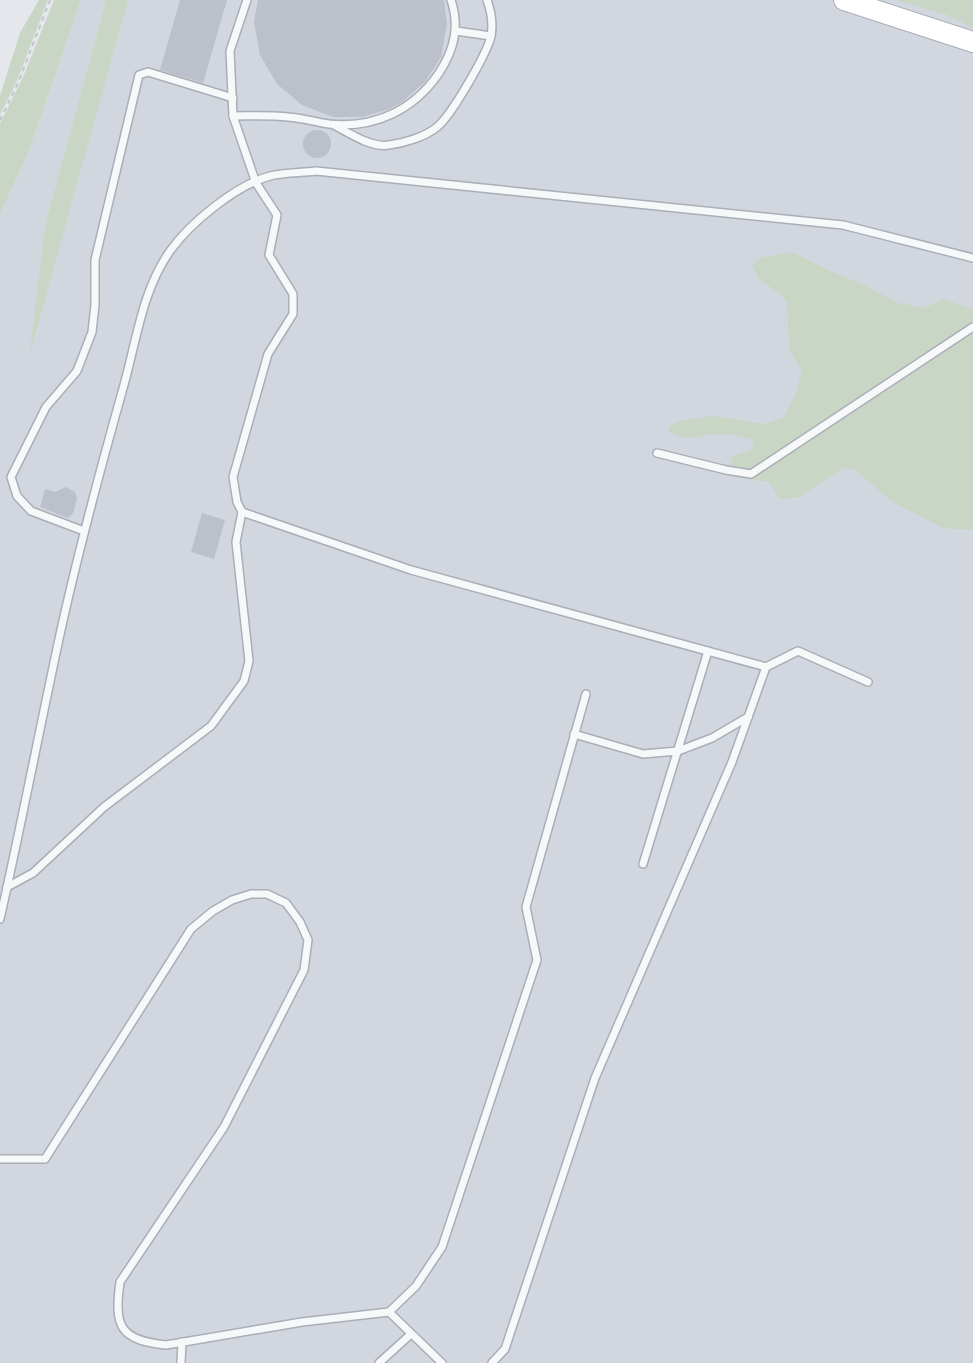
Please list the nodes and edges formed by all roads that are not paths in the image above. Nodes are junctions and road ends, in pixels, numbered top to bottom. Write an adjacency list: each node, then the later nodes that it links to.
1 (247, 0): 8 (lane)
2 (451, 0): 5 (lane)
3 (487, 0): 6 (lane)
4 (844, 0): 7 (main road)
5 (456, 31): 6 (lane); 10 (lane)
6 (491, 36): 10 (lane)
7 (973, 42)
8 (232, 98): 9 (lane); 16 (lane)
9 (234, 116): 10 (lane); 11 (lane)
10 (331, 124)
11 (256, 183): 12 (lane); 15 (lane); 16 (lane)
12 (973, 258)
13 (973, 327): 14 (lane)
14 (657, 453)
15 (242, 512): 17 (lane); 25 (lane)
16 (84, 531): 25 (lane)
17 (708, 651): 18 (lane); 23 (lane)
18 (766, 667): 19 (lane); 21 (lane)
19 (868, 682)
20 (585, 694): 22 (lane)
21 (748, 717): 23 (lane); 34 (lane)
22 (574, 735): 23 (lane); 28 (lane)
23 (678, 751): 24 (lane)
24 (644, 864)
25 (7, 887): 26 (lane)
26 (0, 919)
27 (0, 1159): 30 (lane)
28 (388, 1312): 29 (lane); 30 (lane)
29 (411, 1334): 32 (lane); 33 (lane)
30 (182, 1342): 31 (lane)
31 (180, 1363)
32 (379, 1363)
33 (442, 1363)
34 (492, 1363)

